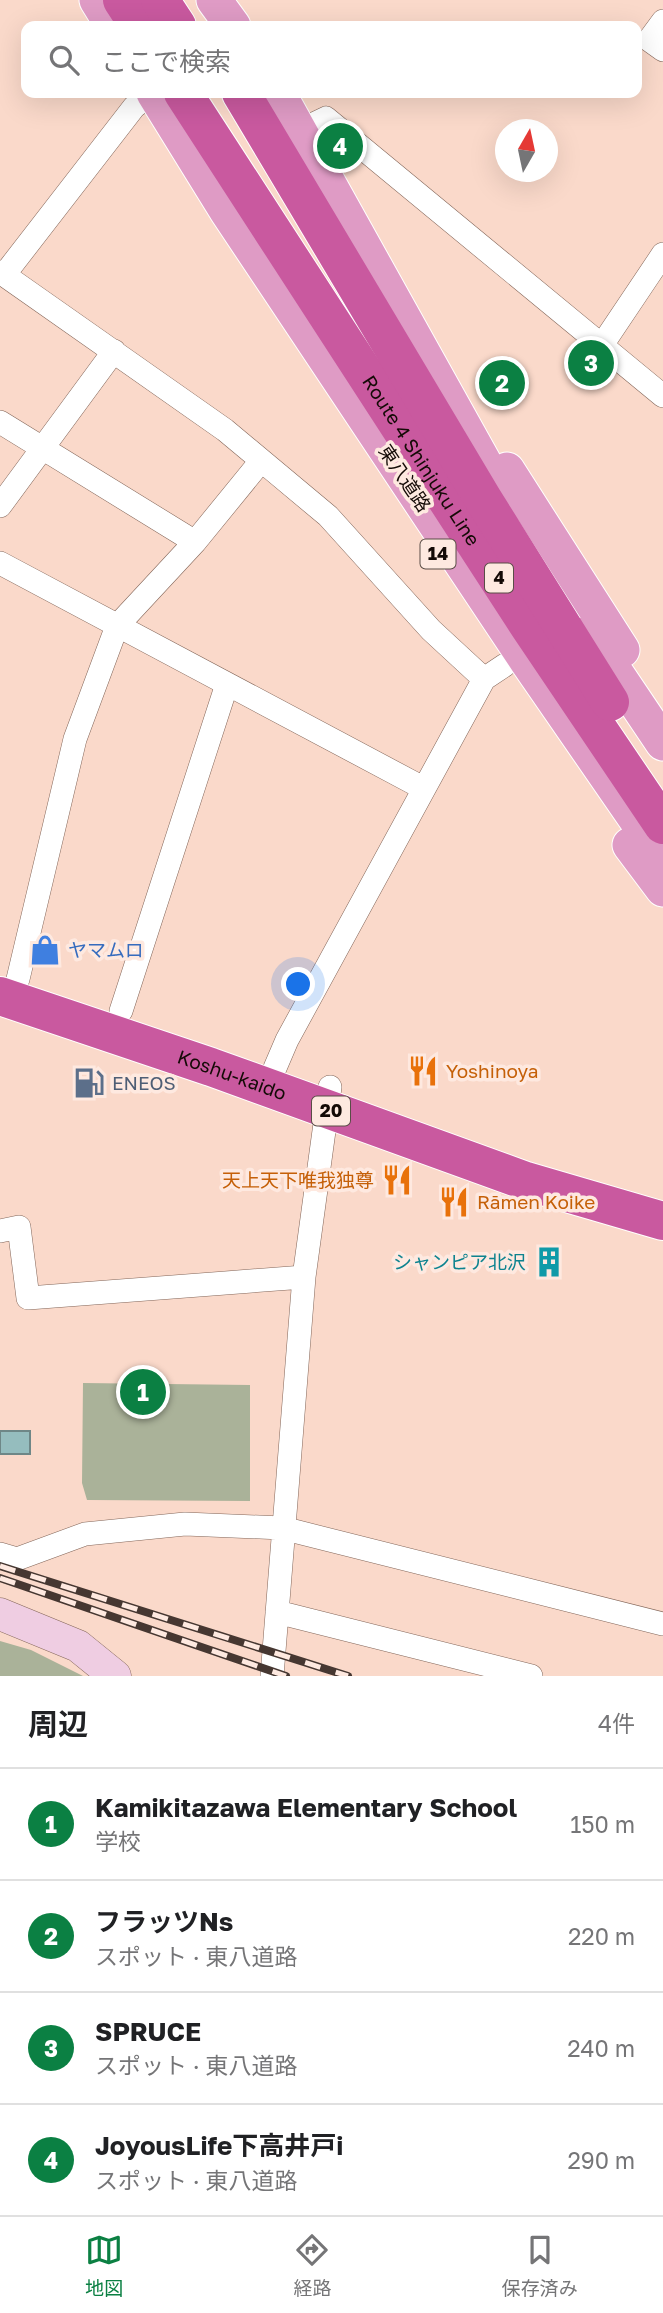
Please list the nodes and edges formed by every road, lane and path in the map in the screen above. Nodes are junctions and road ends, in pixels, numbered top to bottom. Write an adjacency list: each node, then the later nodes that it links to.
1 (97, 0): 7 (main road)
2 (122, 0): 8 (highway)
3 (142, 0): 9 (highway)
4 (160, 0): 10 (highway)
5 (183, 0): 11 (highway)
6 (214, 0): 12 (main road)
7 (110, 21)
8 (136, 21)
9 (156, 21)
10 (174, 21)
11 (197, 21)
12 (229, 21)
13 (663, 22): 14 (street)
14 (663, 50)
15 (146, 98): 26 (street)
16 (156, 98): 23 (main road, 東八道路 / 14)
17 (187, 98): 27 (highway, Route 4 Shinjuku Line / 4)
18 (203, 98): 27 (highway)
19 (223, 98): 27 (highway)
20 (244, 98): 27 (highway, Route 4 Shinjuku Line / 4)
21 (281, 98): 22 (main road)
22 (301, 130): 24 (main road); 28 (street)
23 (227, 211): 38 (main road, 14); 45 (main road, 東八道路 / 14)
24 (365, 249): 40 (main road); 41 (main road)
25 (663, 254): 28 (street)
26 (2, 273): 29 (street)
27 (354, 320): 42 (highway, Route 4 Shinjuku Line / 4); 44 (highway, Route 4 Shinjuku Line / 4)
28 (601, 345): 30 (street)
29 (114, 351): 32 (street); 33 (street)
30 (663, 396)
31 (0, 422): 32 (street)
32 (41, 447): 34 (street); 35 (street)
33 (261, 461): 35 (street); 38 (street)
34 (0, 506)
35 (195, 542): 37 (street)
36 (0, 563): 37 (street)
37 (117, 626): 39 (street); 47 (street)
38 (494, 672): 43 (street); 46 (main road, 14)
39 (228, 684): 43 (street); 48 (street)
40 (663, 712)
41 (663, 743)
42 (663, 779)
43 (424, 788): 49 (street)
44 (663, 825)
45 (663, 858)
46 (663, 888)
47 (6, 983): 48 (highway, Koshu-kaido / 20); 50 (highway, Koshu-kaido / 20)
48 (121, 1012): 49 (highway, Koshu-kaido / 20)
49 (275, 1068): 50 (highway, Koshu-kaido / 20)
50 (329, 1098): 51 (highway, Koshu-kaido / 20); 52 (highway, Koshu-kaido / 20); 54 (street)
51 (663, 1196)
52 (663, 1221)
53 (0, 1231): 54 (street)
54 (304, 1277): 55 (street)
55 (282, 1528): 56 (street); 57 (street); 59 (street)
56 (0, 1554)
57 (277, 1612): 61 (street); 62 (street)
58 (0, 1614): 60 (street)
59 (663, 1624)
60 (116, 1676)
61 (272, 1676)
62 (531, 1676)

